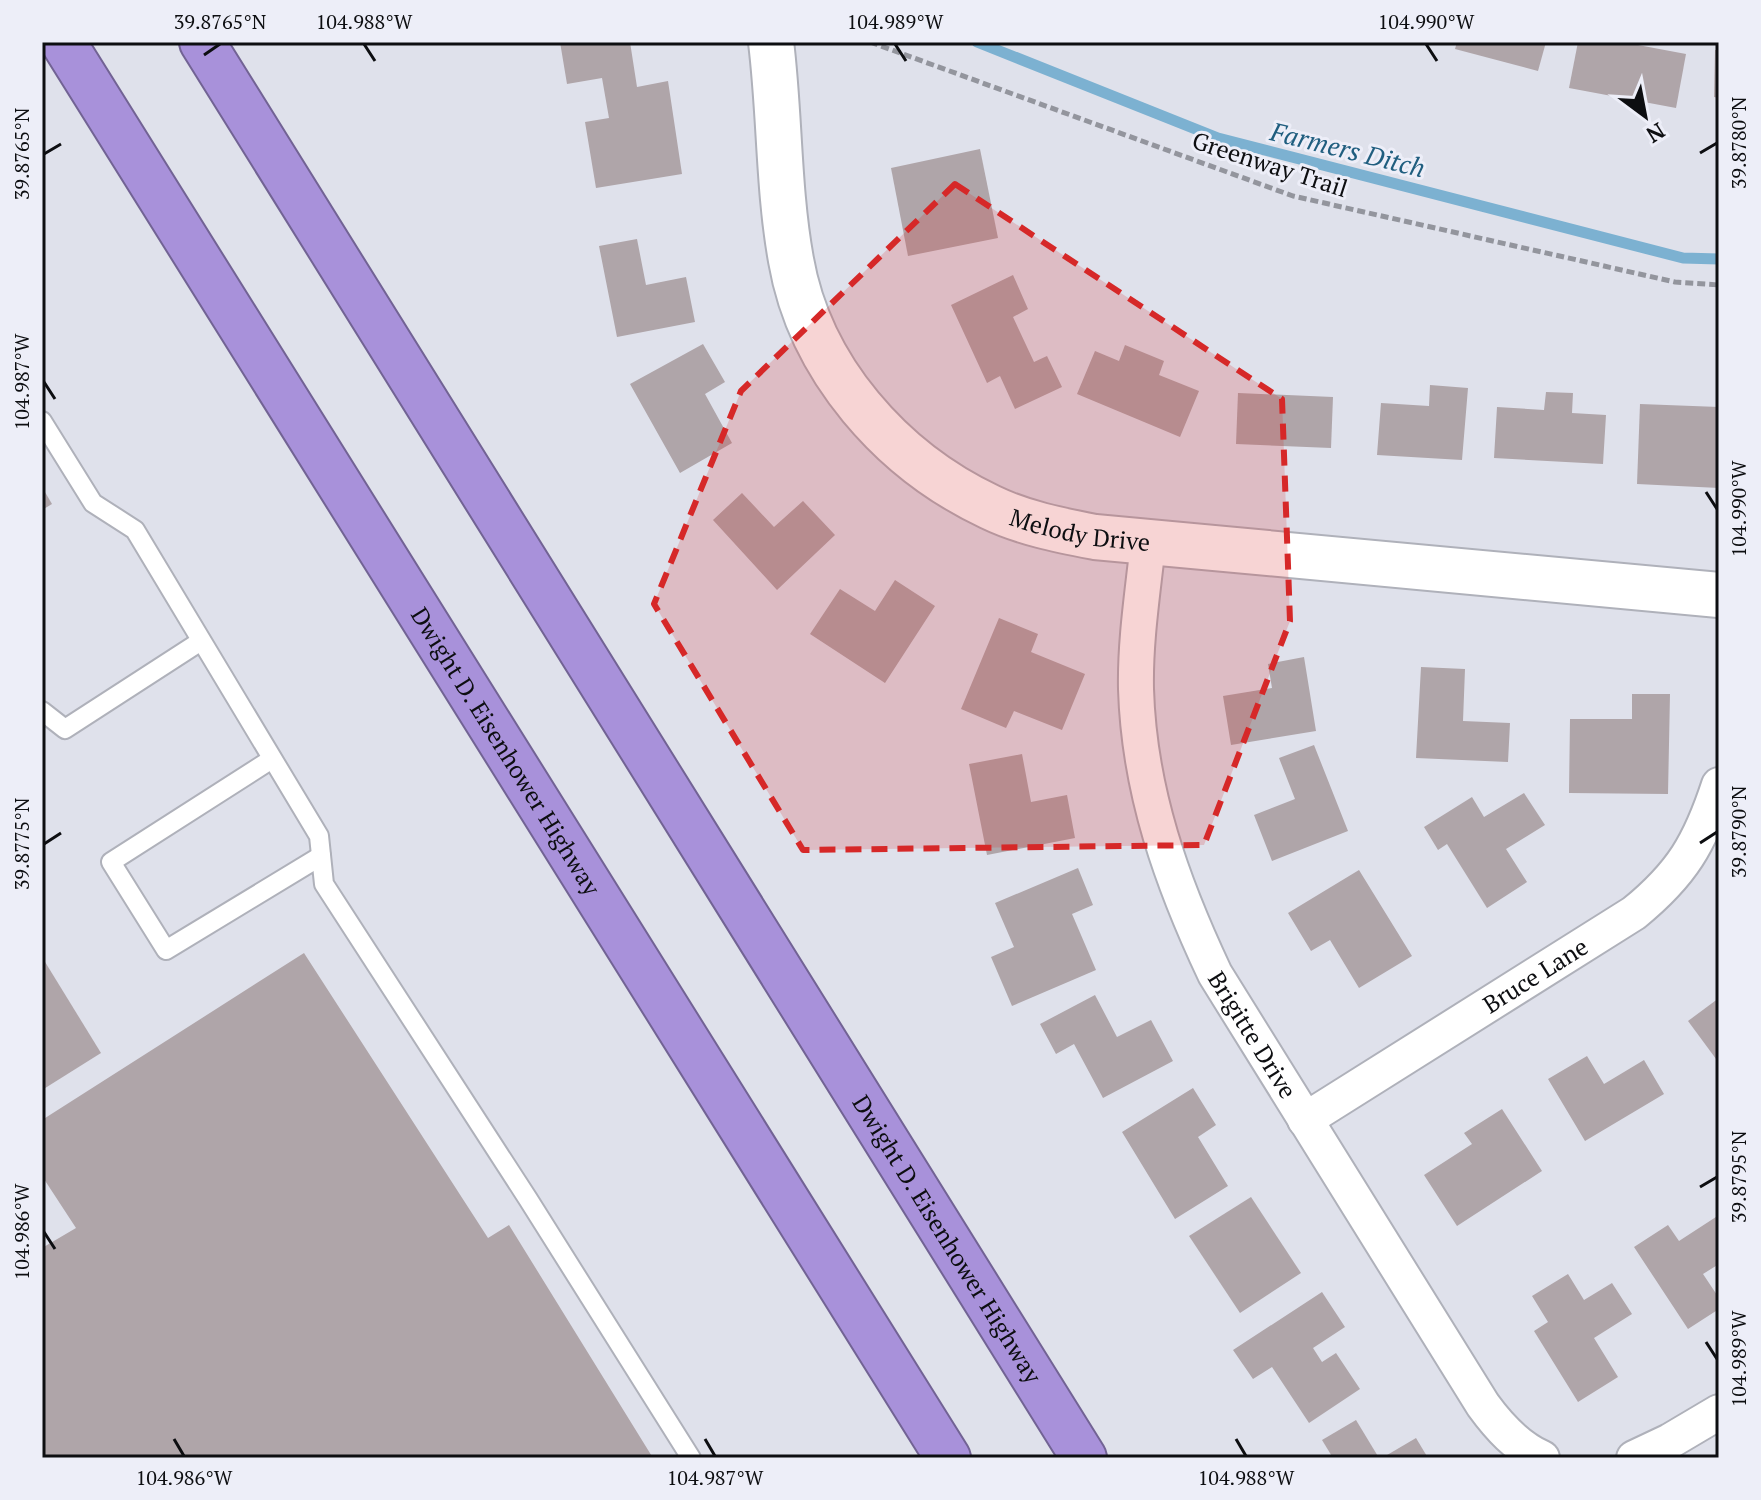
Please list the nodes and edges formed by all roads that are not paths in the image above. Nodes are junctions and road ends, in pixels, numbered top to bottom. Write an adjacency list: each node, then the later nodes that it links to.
1 (63, 42): 15 (highway, Dwight D. Eisenhower Highway)
2 (202, 42): 16 (highway, Dwight D. Eisenhower Highway)
3 (771, 42): 5 (street, Melody Drive)
4 (42, 421): 7 (lane)
5 (1148, 543): 6 (street, Melody Drive); 12 (street, Brigitte Drive)
6 (1719, 595)
7 (201, 641): 8 (lane); 9 (lane)
8 (42, 711)
9 (272, 759): 11 (lane); 11 (lane)
10 (1719, 785): 12 (street, Bruce Lane)
11 (321, 856): 14 (lane)
12 (1305, 1120): 17 (street, Brigitte Drive)
13 (1719, 1412): 18 (street)
14 (691, 1458)
15 (948, 1458)
16 (1084, 1458)
17 (1542, 1458)
18 (1634, 1458)

